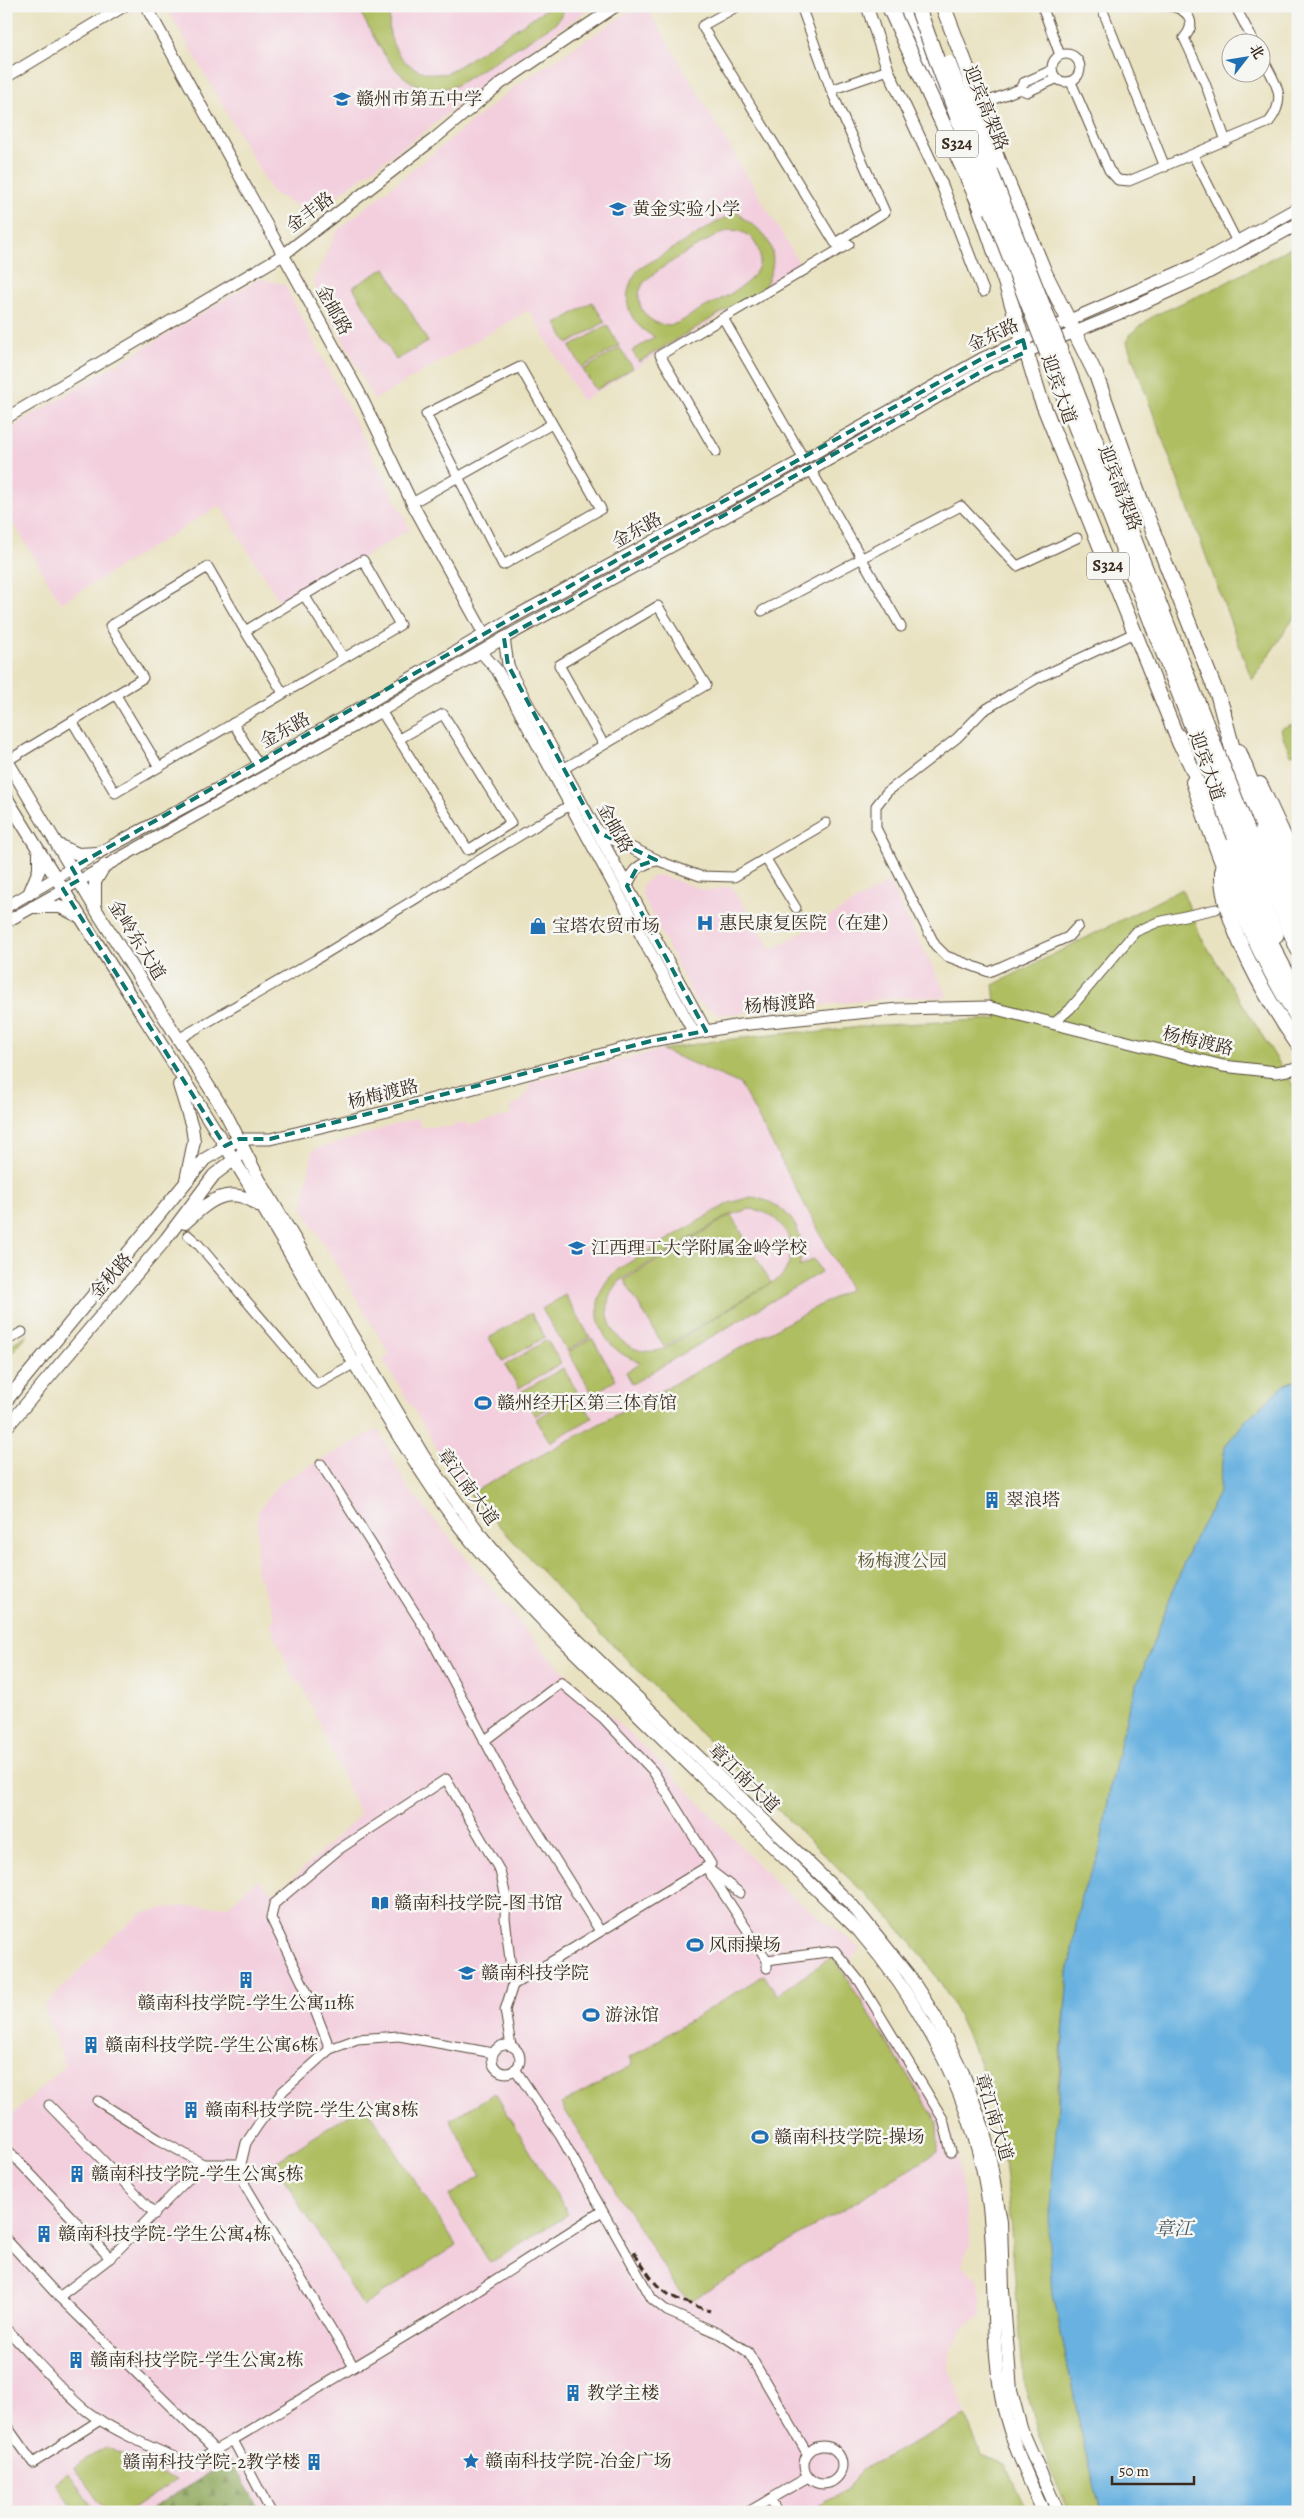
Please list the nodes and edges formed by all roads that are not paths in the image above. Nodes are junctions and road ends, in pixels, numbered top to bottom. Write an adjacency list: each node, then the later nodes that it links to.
1 (124, 6): 21 (street)
2 (146, 6): 34 (street, 金邮路)
3 (616, 6): 34 (street, 金丰路)
4 (738, 6): 25 (street)
5 (801, 6): 25 (street)
6 (867, 6): 18 (street)
7 (889, 6): 41 (highway, bridge)
8 (902, 6): 42 (main road, 迎宾大道 / S324)
9 (917, 6): 41 (highway, 迎宾高架路, bridge)
10 (926, 6): 35 (highway, 迎宾高架路, bridge)
11 (1042, 6): 17 (street)
12 (1101, 6): 29 (street)
13 (1168, 6): 27 (street)
14 (1235, 6): 16 (street)
15 (945, 8): 26 (main road, 迎宾大道 / S324); 35 (highway, bridge)
16 (1249, 32)
17 (1060, 55): 19 (street); 23 (street)
18 (888, 70): 25 (street); 36 (street)
19 (1052, 70): 22 (street); 24 (street)
20 (1272, 76): 27 (street)
21 (6, 77)
22 (1056, 79): 23 (street); 24 (street)
23 (1071, 82): 29 (street)
24 (1020, 89): 26 (street)
25 (831, 90)
26 (976, 106): 40 (main road, 迎宾大道 / S324)
27 (1226, 140): 28 (street)
28 (1193, 155): 29 (street); 32 (street)
29 (1165, 167)
30 (1298, 208): 32 (main road, 金东路)
31 (1298, 224): 38 (main road, 金东路)
32 (1237, 242): 37 (main road, 金东路)
33 (849, 244): 39 (street)
34 (284, 255): 43 (street, 金丰路); 49 (street, 金邮路)
35 (1034, 278): 78 (highway, 迎宾高架路, bridge)
36 (982, 291)
37 (1120, 298): 40 (street, 金东路)
38 (1124, 312): 40 (street, 金东路)
39 (722, 318): 45 (street); 46 (street)
40 (1072, 326): 42 (street, 金东路); 63 (main road, 迎宾大道 / S324)
41 (1041, 337): 78 (highway, 迎宾高架路, bridge)
42 (1025, 346): 46 (street, 金东路); 47 (street, 金东路); 56 (main road, 迎宾大道 / S324)
43 (6, 418)
44 (552, 424): 48 (street); 48 (street); 48 (street)
45 (716, 452)
46 (804, 459): 57 (street, 金东路)
47 (811, 470): 51 (street); 58 (street, 金东路)
48 (458, 477): 49 (street)
49 (412, 503): 57 (street, 金邮路)
50 (1077, 538): 51 (street)
51 (862, 558): 53 (street); 54 (street)
52 (304, 596): 55 (street); 60 (street); 60 (street)
53 (762, 611)
54 (901, 627)
55 (245, 631): 61 (street); 62 (street)
56 (1134, 633): 67 (main road, 迎宾大道 / S324); 101 (street)
57 (484, 634): 71 (street, 金东路)
58 (504, 638): 59 (street, 金东路); 73 (street, 金邮路)
59 (481, 652): 64 (street, 金东路); 75 (street, 金邮路)
60 (343, 657): 61 (street)
61 (284, 693): 66 (street)
62 (116, 694): 65 (street); 72 (street)
63 (1220, 702): 86 (main road); 93 (main road, 迎宾大道 / S324); 102 (highway)
64 (381, 711): 68 (street); 85 (street, 金东路)
65 (72, 721): 70 (street); 72 (street)
66 (233, 723): 71 (street); 72 (street)
67 (1177, 735): 84 (main road, 迎宾大道 / S324); 104 (highway)
68 (399, 739): 68 (street)
69 (604, 745): 69 (street); 73 (street)
70 (7, 760): 79 (main road, 金岭东大道)
71 (259, 765): 81 (street, 金东路)
72 (159, 767)
73 (563, 769): 75 (street, 金邮路)
74 (6, 797): 80 (main road, 金岭东大道)
75 (575, 802): 77 (street, 金邮路); 108 (street, 金邮路); 109 (street)
76 (826, 823): 82 (street)
77 (598, 832): 83 (street); 90 (street, 金邮路)
78 (1241, 835): 103 (highway, 迎宾高架路); 104 (highway, 迎宾高架路)
79 (57, 844): 81 (main road); 87 (main road, 金岭东大道)
80 (39, 851): 88 (main road, 金岭东大道); 92 (main road)
81 (98, 853): 87 (street, 金东路)
82 (766, 859): 83 (street); 96 (street)
83 (656, 860): 90 (street)
84 (1222, 863): 104 (main road, 迎宾大道 / S324); 110 (main road)
85 (105, 865): 89 (street, 金东路); 98 (main road)
86 (1298, 866)
87 (72, 868): 88 (street, 金东路); 89 (main road, 金岭东大道)
88 (56, 878): 91 (main road, 金岭东大道); 92 (street, 金东路)
89 (79, 880): 91 (street, 金东路); 98 (main road, 金岭东大道)
90 (627, 886): 108 (street, 金邮路)
91 (63, 889): 95 (street, 金东路); 99 (main road, 金岭东大道)
92 (29, 894): 94 (street, 金东路)
93 (1298, 898)
94 (6, 907)
95 (33, 907): 99 (main road); 100 (street, 金东路)
96 (796, 908)
97 (1216, 910): 107 (street)
98 (98, 913): 109 (main road, 金岭东大道)
99 (80, 917): 111 (main road, 金岭东大道)
100 (6, 922)
101 (1078, 926)
102 (1298, 928)
103 (1298, 949)
104 (1286, 972): 105 (highway); 106 (main road, S324)
105 (1298, 995)
106 (1298, 1019)
107 (1053, 1024): 108 (street, 杨梅渡路); 112 (street, 杨梅渡路)
108 (700, 1032): 113 (street, 杨梅渡路)
109 (180, 1038): 114 (main road, 金岭东大道)
110 (1298, 1044)
111 (173, 1066): 115 (main road, 金岭东大道); 118 (main road)
112 (1298, 1068)
113 (270, 1139): 114 (street, 杨梅渡路); 116 (street, 杨梅渡路)
114 (239, 1140): 115 (main road, 金秋路); 116 (main road, 章江南大道)
115 (225, 1146): 117 (main road, 章江南大道); 118 (main road, 金秋路)
116 (245, 1152): 117 (main road, 金秋路); 124 (main road, 章江南大道)
117 (233, 1159): 119 (main road, 章江南大道); 121 (main road, 金秋路)
118 (186, 1182): 125 (main road, 金秋路)
119 (260, 1206): 121 (main road); 124 (main road, 章江南大道)
120 (188, 1235): 124 (street)
121 (166, 1239): 126 (main road, 金秋路)
122 (22, 1332): 123 (street)
123 (6, 1341)
124 (360, 1360): 132 (main road, 章江南大道)
125 (6, 1401)
126 (6, 1428)
127 (321, 1464): 128 (street)
128 (484, 1741): 129 (street); 131 (street)
129 (706, 1867): 130 (street); 131 (street); 141 (street)
130 (740, 1893)
131 (600, 1931): 133 (street)
132 (879, 1945): 161 (main road, 章江南大道); 162 (main road, 章江南大道)
133 (513, 1985): 134 (street); 135 (street)
134 (511, 2046): 136 (street); 137 (street)
135 (330, 2049): 136 (street); 143 (street)
136 (493, 2053): 137 (street)
137 (515, 2069): 144 (street)
138 (98, 2101): 142 (street)
139 (49, 2105): 145 (street)
140 (6, 2148): 147 (street)
141 (951, 2152)
142 (203, 2164): 143 (street); 145 (street)
143 (241, 2164): 150 (street)
144 (602, 2211): 150 (street); 155 (street)
145 (155, 2214): 147 (street)
146 (6, 2239): 148 (street)
147 (110, 2258): 148 (street)
148 (59, 2297): 154 (street)
149 (6, 2329): 151 (street)
150 (354, 2367): 153 (street)
151 (100, 2420): 152 (street); 154 (street)
152 (6, 2425)
153 (232, 2440): 154 (street); 158 (street)
154 (214, 2449)
155 (808, 2453): 156 (street); 156 (street)
156 (808, 2477): 157 (street)
157 (770, 2499): 159 (street); 160 (street)
158 (271, 2512)
159 (748, 2512)
160 (777, 2512)
161 (1044, 2512)
162 (1058, 2512)

